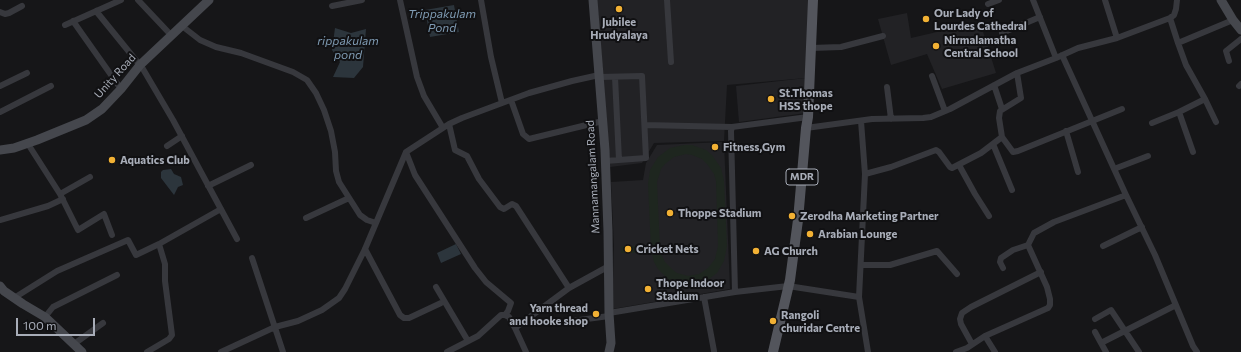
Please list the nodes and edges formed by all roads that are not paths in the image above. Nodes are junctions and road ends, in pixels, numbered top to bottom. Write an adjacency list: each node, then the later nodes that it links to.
1 (121, 0): 18 (street)
2 (138, 0): 28 (street)
3 (209, 0): 25 (street, Unity Road)
4 (362, 0): 17 (street)
5 (400, 0): 66 (street)
6 (480, 0): 50 (street)
7 (593, 0): 40 (street, Mannamangalam Road)
8 (667, 0): 36 (street)
9 (813, 0): 33 (main road, MDR)
10 (999, 0): 15 (street)
11 (1033, 0): 20 (street)
12 (1105, 0): 30 (street)
13 (1177, 0): 21 (street)
14 (1221, 0): 22 (street)
15 (988, 4)
16 (22, 6): 19 (street)
17 (332, 6)
18 (96, 11): 23 (street); 37 (street)
19 (0, 12)
20 (1040, 17): 27 (street); 34 (street)
21 (1170, 18): 30 (street); 32 (street)
22 (1233, 20): 26 (street); 32 (street)
23 (73, 21): 24 (street); 47 (street)
24 (65, 25)
25 (182, 26): 28 (street, Unity Road); 90 (street)
26 (1241, 30)
27 (1002, 33)
28 (171, 35): 37 (street, Unity Road)
29 (883, 36): 33 (street)
30 (1117, 38): 34 (street)
31 (1241, 40): 35 (street)
32 (1178, 44): 48 (street)
33 (811, 48): 56 (main road, MDR)
34 (1059, 57): 39 (street); 60 (street)
35 (1229, 61)
36 (671, 62)
37 (140, 65): 47 (street, Unity Road); 69 (street)
38 (27, 73): 44 (street)
39 (1017, 73): 43 (street); 51 (street)
40 (599, 76): 42 (street); 49 (street); 58 (street, Mannamangalam Road)
41 (932, 76): 53 (street)
42 (615, 77): 64 (street); 78 (street)
43 (994, 85): 51 (street); 53 (street)
44 (0, 86)
45 (51, 86): 54 (street)
46 (887, 87): 57 (street)
47 (121, 89): 71 (street, Unity Road)
48 (1205, 99): 55 (street); 61 (street)
49 (511, 100): 50 (street); 58 (street)
50 (502, 103): 62 (street)
51 (1002, 109): 70 (street)
52 (1122, 109): 60 (street)
53 (945, 111): 57 (street)
54 (0, 112)
55 (1179, 112): 63 (street); 76 (street)
56 (808, 117): 65 (street); 67 (main road, MDR)
57 (891, 119): 59 (street)
58 (603, 121): 79 (street, Mannamangalam Road)
59 (861, 121): 67 (street); 84 (street)
60 (1092, 121): 68 (street); 82 (street)
61 (1216, 122)
62 (448, 124): 66 (street); 113 (street)
63 (1152, 124)
64 (645, 125): 65 (street); 78 (street)
65 (732, 127): 114 (street)
66 (443, 128): 75 (street)
67 (806, 128): 111 (main road, MDR)
68 (1066, 131): 70 (street); 83 (street)
69 (182, 136): 73 (street); 86 (street)
70 (1002, 137): 72 (street)
71 (28, 144): 74 (street, Unity Road); 89 (street)
72 (993, 144): 81 (street); 87 (street)
73 (166, 146)
74 (0, 150)
75 (406, 152): 95 (street); 121 (street)
76 (1193, 152)
77 (1148, 156): 82 (street)
78 (619, 160): 79 (street)
79 (605, 161): 105 (street, Mannamangalam Road)
80 (251, 165): 86 (street)
81 (959, 165): 84 (street); 92 (street)
82 (1114, 168): 88 (street)
83 (1078, 172)
84 (865, 174): 104 (street)
85 (90, 178): 89 (street)
86 (208, 186): 91 (street)
87 (1012, 190)
88 (1126, 195): 96 (street); 100 (street)
89 (62, 196): 94 (street); 97 (street)
90 (349, 198): 93 (street); 95 (street)
91 (221, 209): 98 (street); 99 (street)
92 (989, 216)
93 (306, 218)
94 (0, 220)
95 (376, 223): 102 (street)
96 (1142, 227): 101 (street); 119 (street)
97 (112, 235)
98 (237, 239)
99 (159, 244): 117 (street); 137 (street)
100 (1028, 245): 106 (street); 107 (street)
101 (1103, 246)
102 (365, 249): 118 (street); 126 (street)
103 (252, 258): 126 (street)
104 (861, 265): 108 (street); 116 (street)
105 (608, 266): 113 (street); 120 (street, Mannamangalam Road)
106 (1003, 268)
107 (1041, 272): 130 (street); 133 (street)
108 (957, 274)
109 (117, 275): 122 (street)
110 (0, 286): 117 (street)
111 (788, 286): 114 (street); 116 (street); 142 (main road, MDR)
112 (436, 287): 131 (street)
113 (569, 288): 127 (street)
114 (735, 292): 115 (street)
115 (704, 297): 120 (street); 136 (street)
116 (859, 297): 143 (street)
117 (14, 298): 122 (street)
118 (441, 303)
119 (1176, 304): 128 (street); 148 (street)
120 (609, 314): 124 (street); 135 (street, Mannamangalam Road)
121 (505, 315): 127 (street); 131 (street)
122 (45, 317): 134 (street)
123 (1095, 319): 128 (street)
124 (572, 321)
125 (103, 322): 134 (street)
126 (275, 327): 138 (street); 139 (street)
127 (515, 328): 141 (street)
128 (1124, 331): 132 (street); 147 (street)
129 (1095, 332): 132 (street)
130 (986, 336): 133 (street); 145 (street)
131 (468, 342): 140 (street)
132 (1102, 343): 146 (street)
133 (972, 344): 144 (street)
134 (77, 349)
135 (610, 351)
136 (714, 351)
137 (147, 352)
138 (220, 352)
139 (283, 352)
140 (448, 352)
141 (526, 352)
142 (773, 352)
143 (868, 352)
144 (956, 352)
145 (995, 352)
146 (1106, 352)
147 (1139, 352)
148 (1197, 352)

